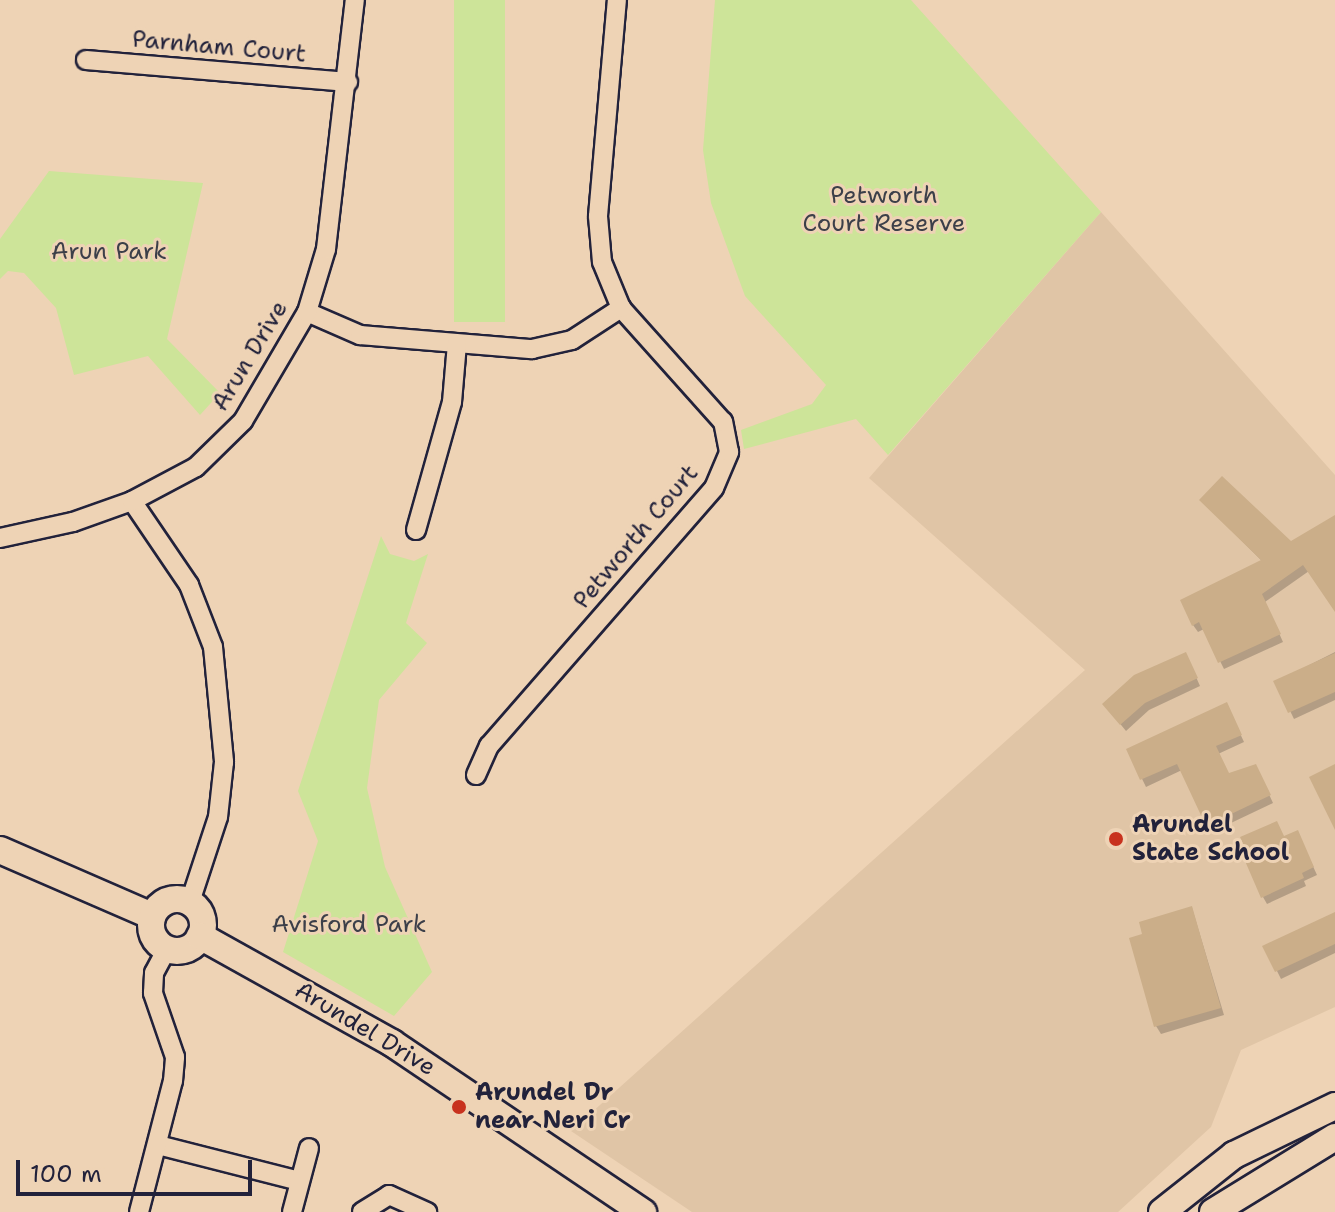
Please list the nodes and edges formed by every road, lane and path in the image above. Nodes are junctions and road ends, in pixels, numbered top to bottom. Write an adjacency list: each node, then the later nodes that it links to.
1 (355, 0): 4 (street, Arun Drive)
2 (617, 0): 5 (street, Petworth Court)
3 (86, 60): 4 (street, Parnham Court)
4 (348, 82): 6 (street, Arun Drive)
5 (621, 308): 7 (street); 11 (street, Petworth Court)
6 (307, 312): 7 (street); 8 (street, Arun Drive)
7 (457, 344): 9 (street)
8 (132, 501): 10 (street, Arun Drive); 13 (street)
9 (416, 530)
10 (0, 538)
11 (476, 775)
12 (0, 850): 14 (main road)
13 (190, 902): 14 (main road); 15 (main road)
14 (152, 916): 16 (main road)
15 (200, 936): 16 (main road); 26 (main road, Arundel Drive)
16 (167, 949): 19 (street)
17 (1335, 1106): 27 (main road)
18 (1335, 1137): 28 (main road)
19 (158, 1145): 21 (street); 22 (street)
20 (309, 1148): 21 (street)
21 (299, 1181): 23 (street)
22 (139, 1212)
23 (292, 1212)
24 (362, 1212): 25 (street)
25 (427, 1212)
26 (643, 1212)
27 (1162, 1212)
28 (1213, 1212)

